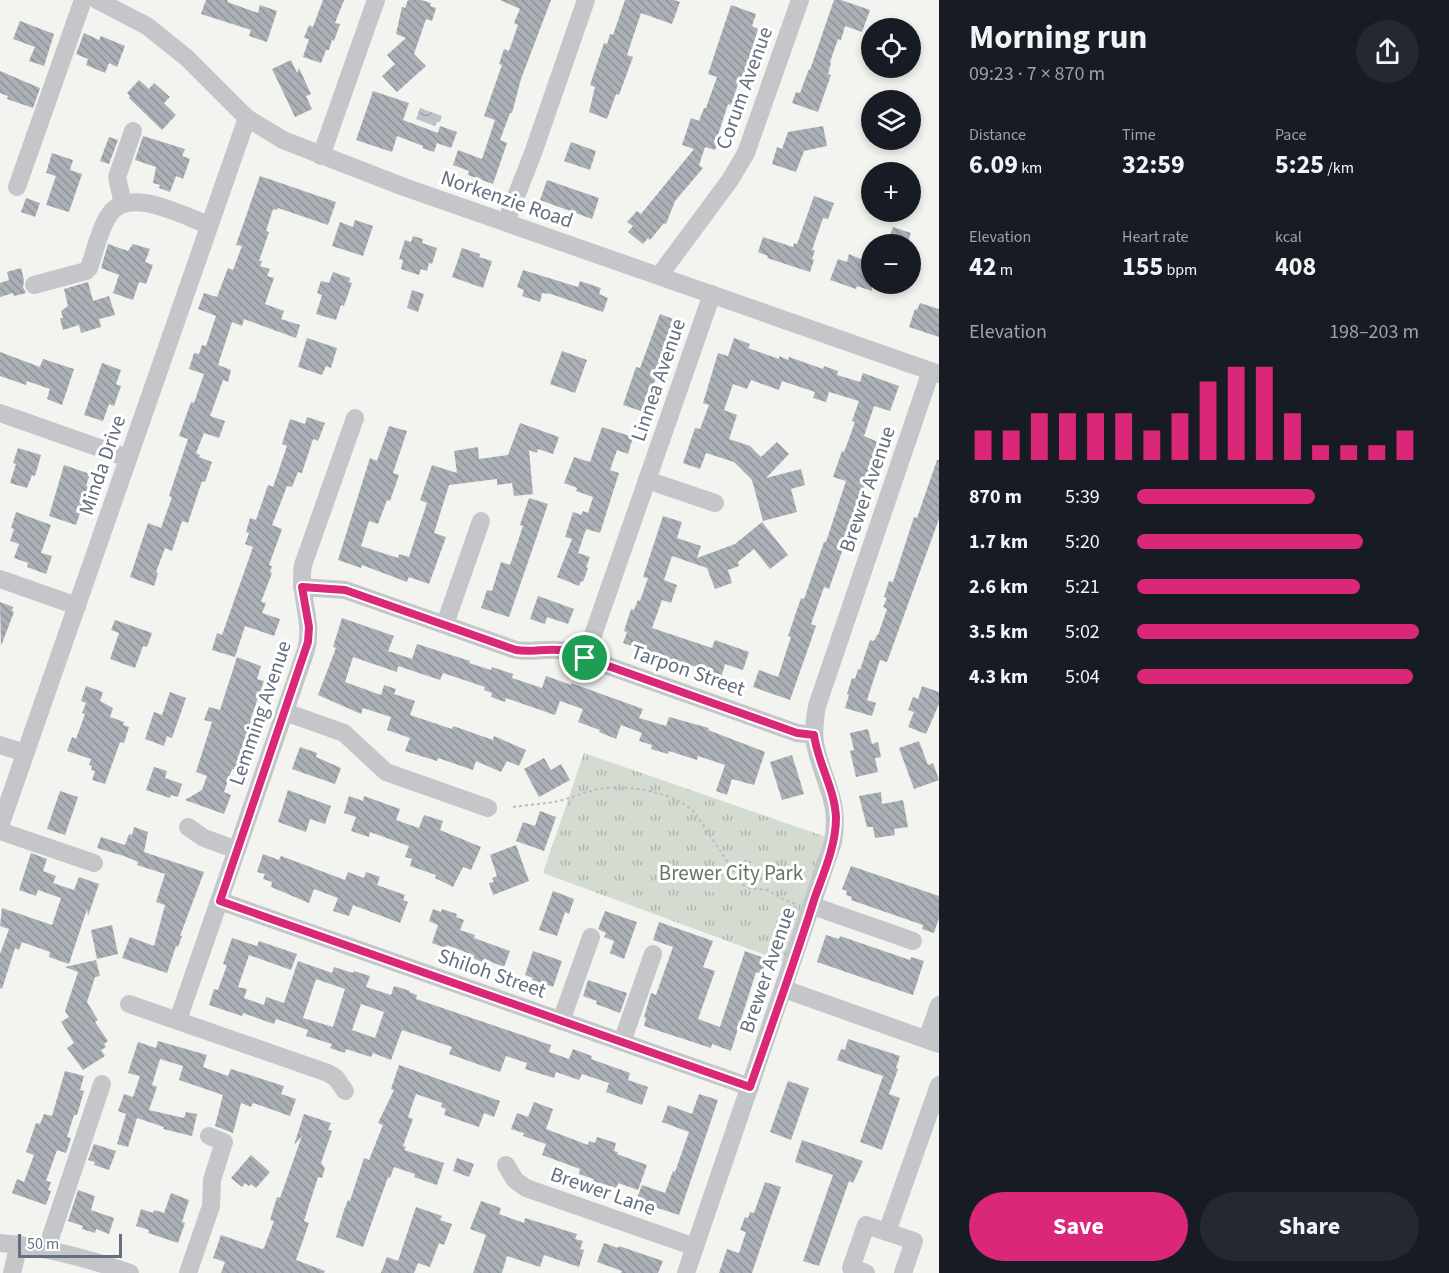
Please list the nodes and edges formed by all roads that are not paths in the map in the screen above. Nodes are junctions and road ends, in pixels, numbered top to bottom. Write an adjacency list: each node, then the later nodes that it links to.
1 (83, 0): 9 (street)
2 (97, 0): 6 (street, Norkenzie Road)
3 (376, 0): 8 (street)
4 (586, 0): 11 (street)
5 (800, 0): 13 (street, Corum Avenue)
6 (247, 118): 8 (street, Norkenzie Road); 12 (street, Minda Drive)
7 (133, 131): 10 (street)
8 (321, 156): 11 (street, Norkenzie Road)
9 (17, 187)
10 (123, 204): 12 (street); 14 (street)
11 (506, 222): 13 (street, Norkenzie Road)
12 (209, 225): 19 (street, Minda Drive)
13 (659, 276): 15 (street, Norkenzie Road)
14 (34, 285)
15 (712, 294): 16 (street, Norkenzie Road); 20 (street, Linnea Avenue)
16 (935, 373): 29 (street, Brewer Avenue)
17 (0, 413): 19 (street)
18 (355, 418): 24 (street, Lemming Avenue)
19 (128, 458): 25 (street, Minda Drive)
20 (647, 480): 21 (street); 27 (street, Linnea Avenue)
21 (715, 503)
22 (481, 521): 26 (street)
23 (0, 579): 25 (street)
24 (302, 587): 26 (street, Tarpon Street); 28 (street, Lemming Avenue)
25 (77, 606): 31 (street, Minda Drive)
26 (444, 624): 27 (street, Tarpon Street)
27 (585, 658): 29 (street, Tarpon Street)
28 (285, 712): 32 (street); 36 (street, Lemming Avenue)
29 (814, 735): 39 (street, Brewer Avenue)
30 (0, 745): 31 (street)
31 (25, 753): 33 (street, Minda Drive)
32 (488, 808)
33 (0, 826)
34 (188, 827): 36 (street)
35 (0, 831): 37 (street)
36 (237, 850): 38 (street, Lemming Avenue)
37 (94, 863)
38 (220, 901): 46 (street, Lemming Avenue); 47 (street, Shiloh Street)
39 (804, 905): 41 (street); 43 (street, Brewer Avenue)
40 (591, 937): 47 (street)
41 (913, 941)
42 (653, 954): 48 (street)
43 (784, 989): 49 (street); 52 (street, Brewer Avenue)
44 (129, 1004): 46 (street)
45 (939, 1005): 49 (street)
46 (178, 1020): 53 (street)
47 (561, 1021): 48 (street, Shiloh Street)
48 (622, 1042): 52 (street, Shiloh Street)
49 (933, 1042)
50 (102, 1084): 60 (street)
51 (939, 1085): 56 (street)
52 (750, 1087): 59 (street, Brewer Avenue)
53 (345, 1091)
54 (209, 1136): 63 (street)
55 (506, 1165): 59 (street, Brewer Lane)
56 (887, 1232): 65 (street); 66 (street)
57 (0, 1243): 58 (street)
58 (19, 1244): 60 (street); 61 (street)
59 (695, 1247): 64 (street, Brewer Avenue)
60 (49, 1249): 62 (street)
61 (12, 1273)
62 (130, 1273)
63 (188, 1273)
64 (686, 1273)
65 (866, 1273)
66 (903, 1273)

